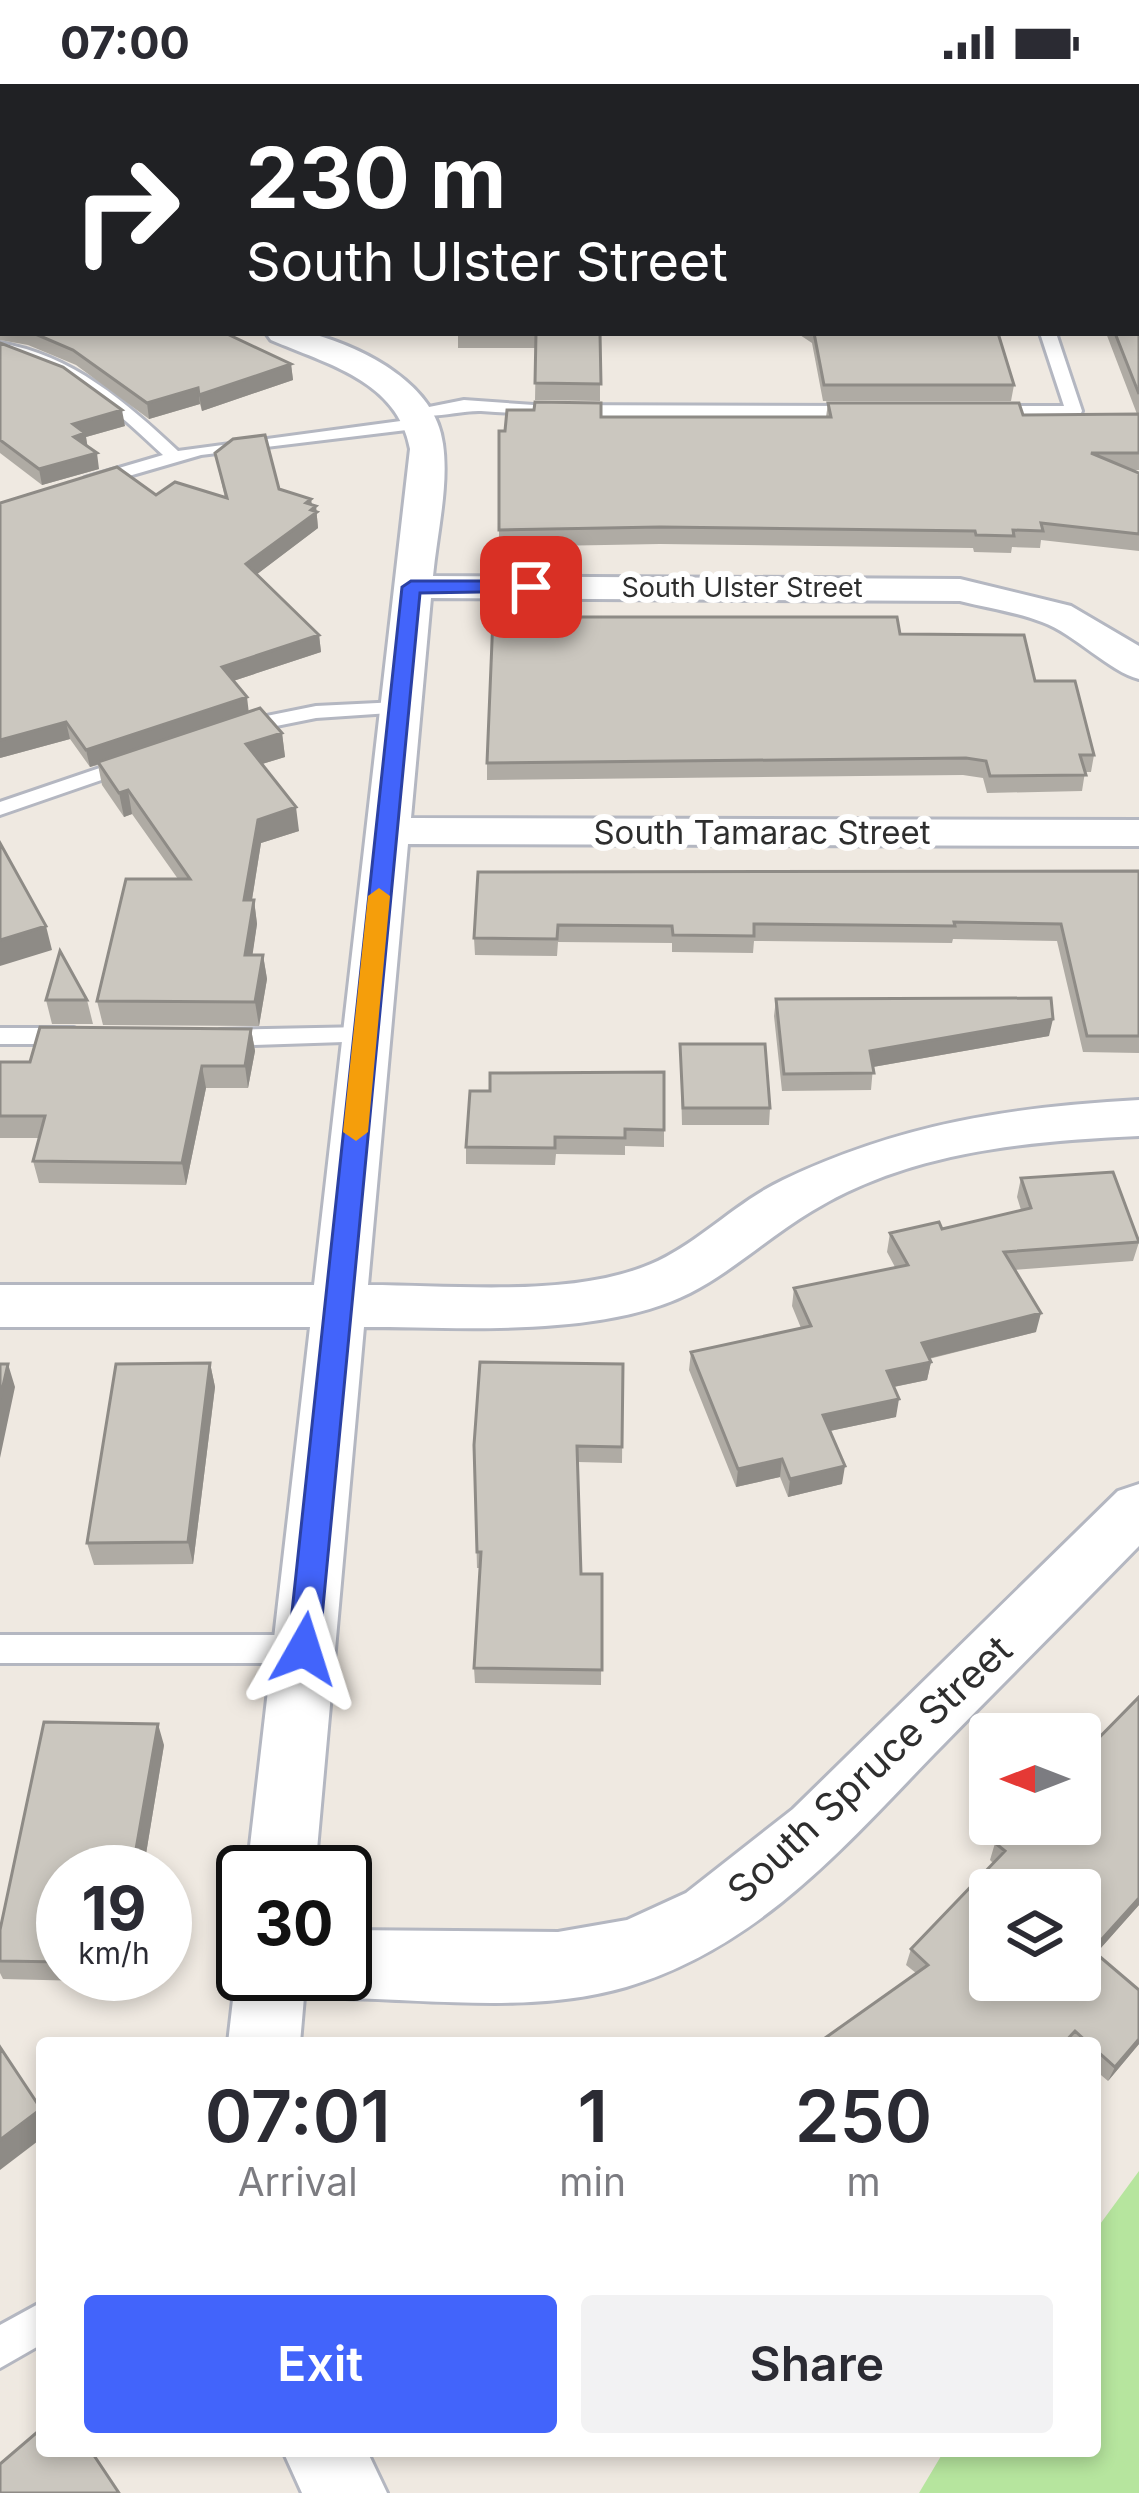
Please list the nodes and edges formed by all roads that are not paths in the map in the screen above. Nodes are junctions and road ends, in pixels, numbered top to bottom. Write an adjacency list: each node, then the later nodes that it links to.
1 (287, 336): 6 (street)
2 (1049, 336): 5 (lane)
3 (0, 348): 7 (lane)
4 (891, 411): 6 (lane)
5 (959, 411)
6 (420, 417): 7 (lane); 9 (street)
7 (175, 458): 8 (lane)
8 (61, 490)
9 (411, 587): 10 (street, South Ulster Street); 11 (street)
10 (1139, 667)
11 (398, 708): 12 (lane); 15 (street)
12 (211, 736)
13 (158, 754): 14 (lane)
14 (0, 809)
15 (386, 831): 16 (street, South Tamarac Street); 17 (street)
16 (1139, 833)
17 (365, 1035): 20 (lane); 23 (street)
18 (0, 1036): 19 (lane)
19 (91, 1037)
20 (205, 1038)
21 (1139, 1118): 23 (street)
22 (0, 1306): 23 (street)
23 (339, 1306): 26 (street)
24 (1139, 1508): 28 (street, South Spruce Street)
25 (0, 1649): 26 (lane)
26 (304, 1649): 27 (street)
27 (284, 1845)
28 (372, 1964)
29 (268, 2001): 30 (street)
30 (265, 2037)
31 (36, 2325): 32 (lane)
32 (0, 2348)
33 (326, 2457): 34 (street)
34 (346, 2493)

